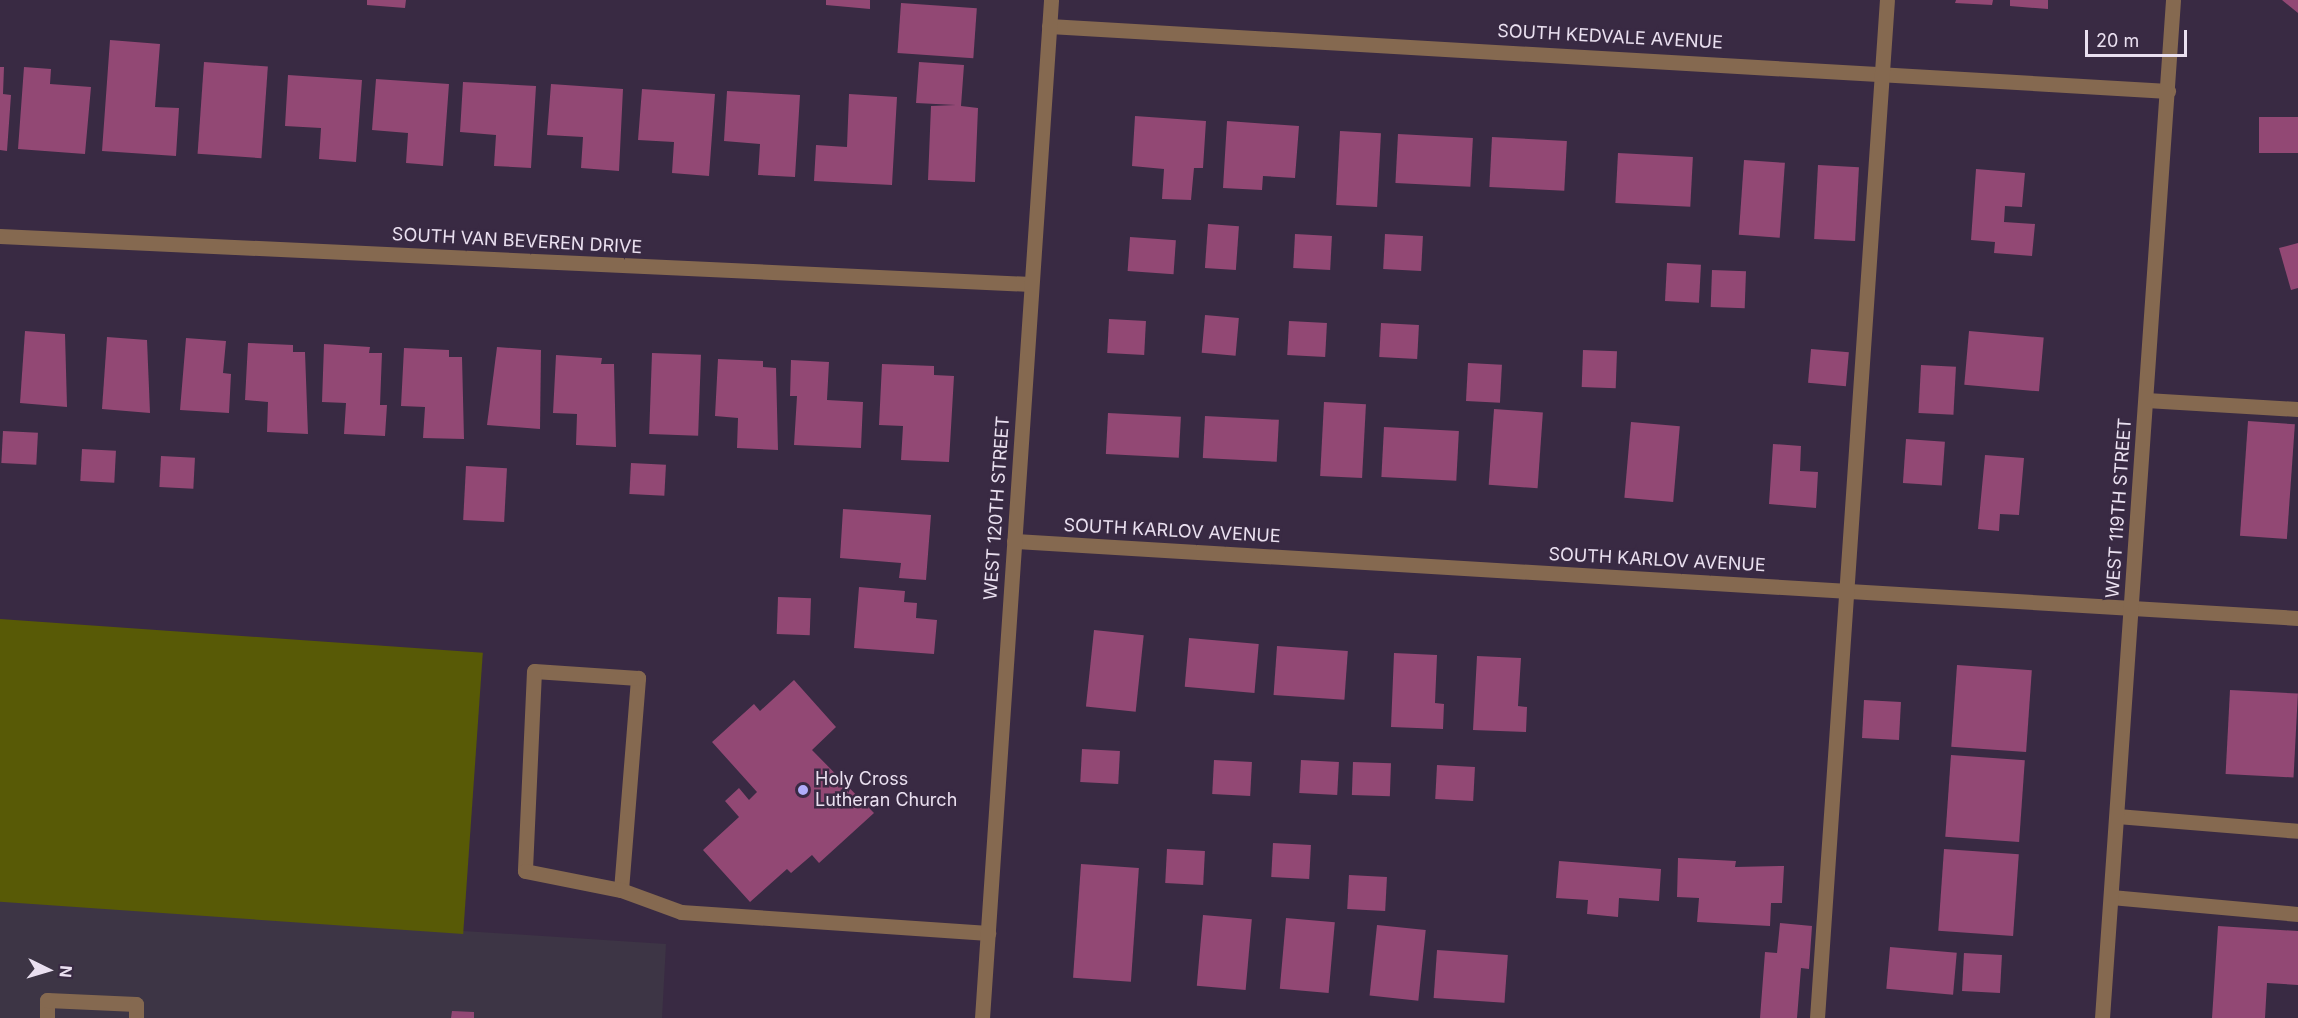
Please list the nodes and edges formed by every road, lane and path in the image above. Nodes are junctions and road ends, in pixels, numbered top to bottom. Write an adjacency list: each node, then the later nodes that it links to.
1 (1050, 0): 4 (street, WEST 120TH STREET)
2 (1887, 0): 5 (street)
3 (2173, 0): 6 (street, WEST 119TH STREET)
4 (1049, 26): 5 (street, SOUTH KEDVALE AVENUE); 8 (street, WEST 120TH STREET)
5 (1881, 72): 6 (street, SOUTH KEDVALE AVENUE); 12 (street)
6 (2168, 91): 9 (street, WEST 119TH STREET)
7 (0, 236): 8 (street, SOUTH VAN BEVEREN DRIVE)
8 (1031, 284): 11 (street, WEST 120TH STREET)
9 (2146, 400): 10 (street); 13 (street, WEST 119TH STREET)
10 (2298, 409)
11 (1014, 541): 12 (street, SOUTH KARLOV AVENUE); 20 (street, WEST 120TH STREET)
12 (1846, 591): 13 (street, SOUTH KARLOV AVENUE); 24 (street)
13 (2131, 608): 14 (street, SOUTH KARLOV AVENUE); 15 (street, WEST 119TH STREET)
14 (2298, 618)
15 (2116, 816): 16 (street); 18 (street, WEST 119TH STREET)
16 (2298, 831)
17 (621, 890): 17 (street); 20 (street)
18 (2110, 897): 19 (street); 25 (street, WEST 119TH STREET)
19 (2298, 914)
20 (988, 933): 23 (street, WEST 120TH STREET)
21 (47, 1018): 22 (street)
22 (136, 1018)
23 (982, 1018)
24 (1817, 1018)
25 (2102, 1018)

